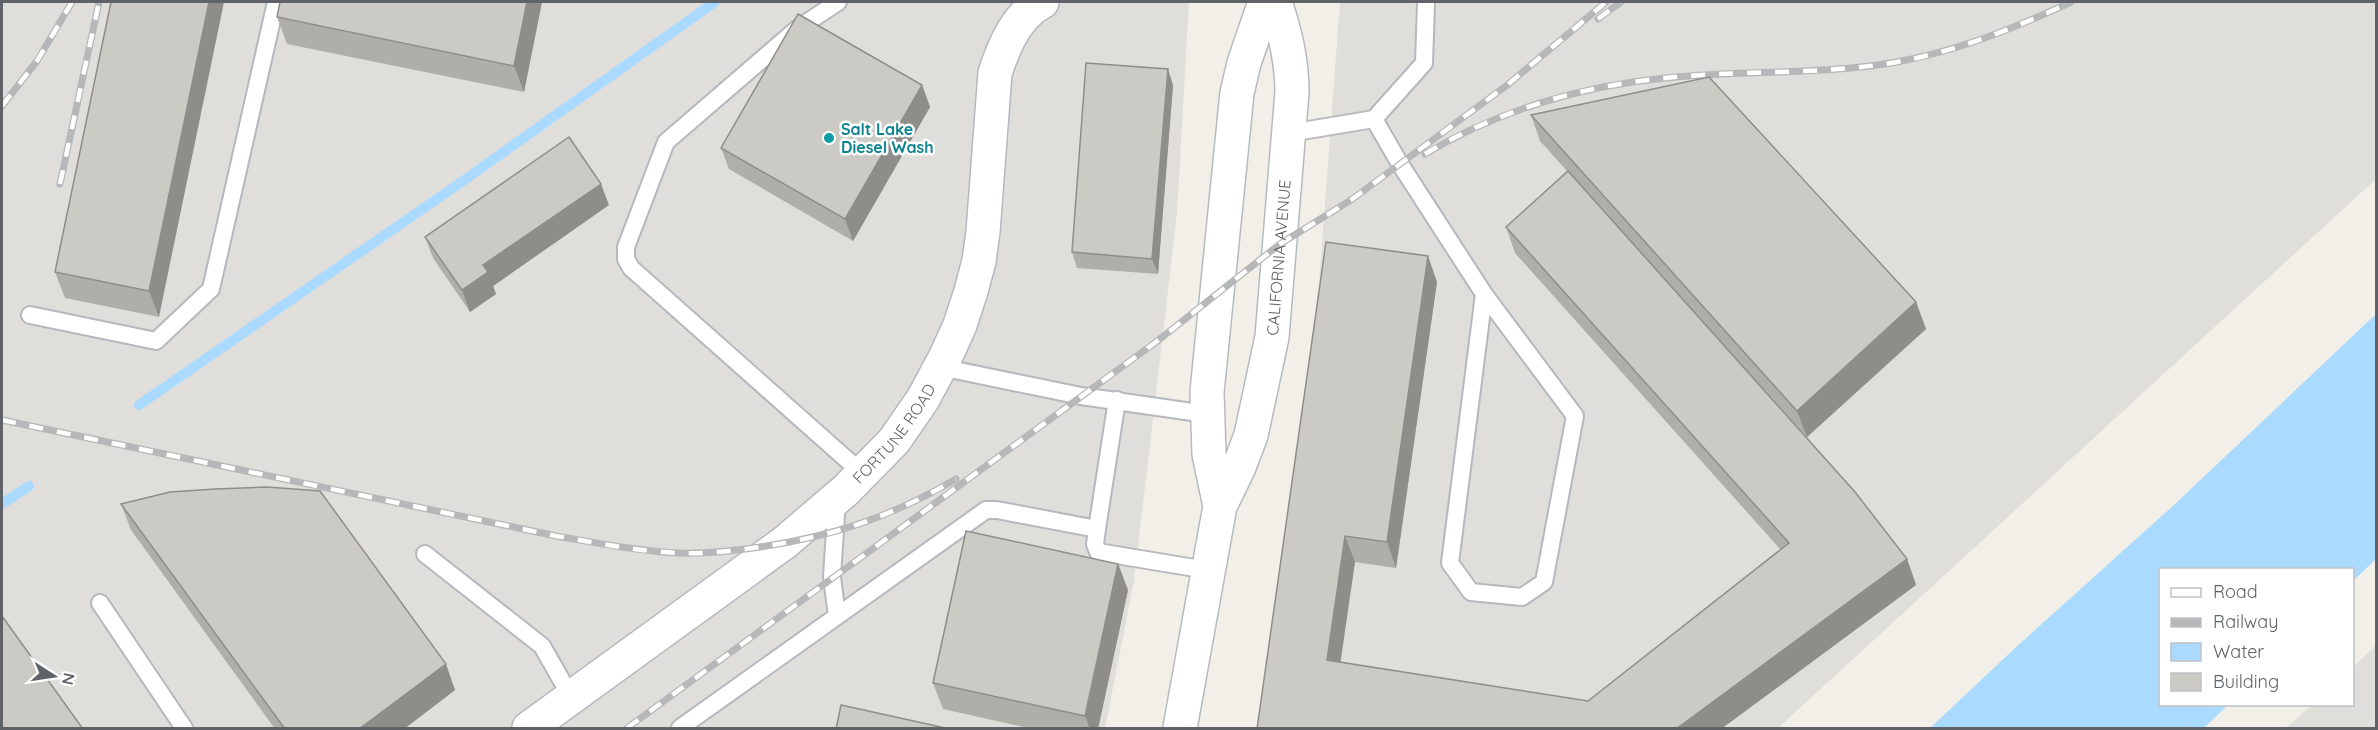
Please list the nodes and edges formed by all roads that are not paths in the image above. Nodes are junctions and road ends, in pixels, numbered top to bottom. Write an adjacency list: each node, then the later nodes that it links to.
1 (276, 2): 10 (lane)
2 (838, 2): 14 (lane)
3 (1042, 2): 11 (main road, FORTUNE ROAD)
4 (1265, 2): 13 (main road, CALIFORNIA AVENUE)
5 (1275, 2): 8 (main road, CALIFORNIA AVENUE)
6 (1426, 2): 7 (lane)
7 (1374, 118): 8 (lane); 9 (lane)
8 (1290, 134): 16 (main road, CALIFORNIA AVENUE)
9 (1484, 294): 9 (lane)
10 (30, 315)
11 (940, 367): 12 (lane); 14 (main road, FORTUNE ROAD)
12 (1117, 400): 13 (lane); 17 (lane)
13 (1206, 414): 16 (main road, CALIFORNIA AVENUE)
14 (862, 473): 15 (main road, FORTUNE ROAD)
15 (837, 498): 21 (lane); 22 (main road, FORTUNE ROAD)
16 (1220, 506): 19 (main road, CALIFORNIA AVENUE)
17 (1097, 529): 19 (lane); 21 (lane)
18 (425, 554): 22 (lane)
19 (1207, 570): 26 (main road, CALIFORNIA AVENUE)
20 (100, 603): 23 (lane)
21 (837, 616): 25 (lane)
22 (572, 698): 24 (main road, FORTUNE ROAD)
23 (184, 729)
24 (529, 729)
25 (680, 729)
26 (1180, 729)

